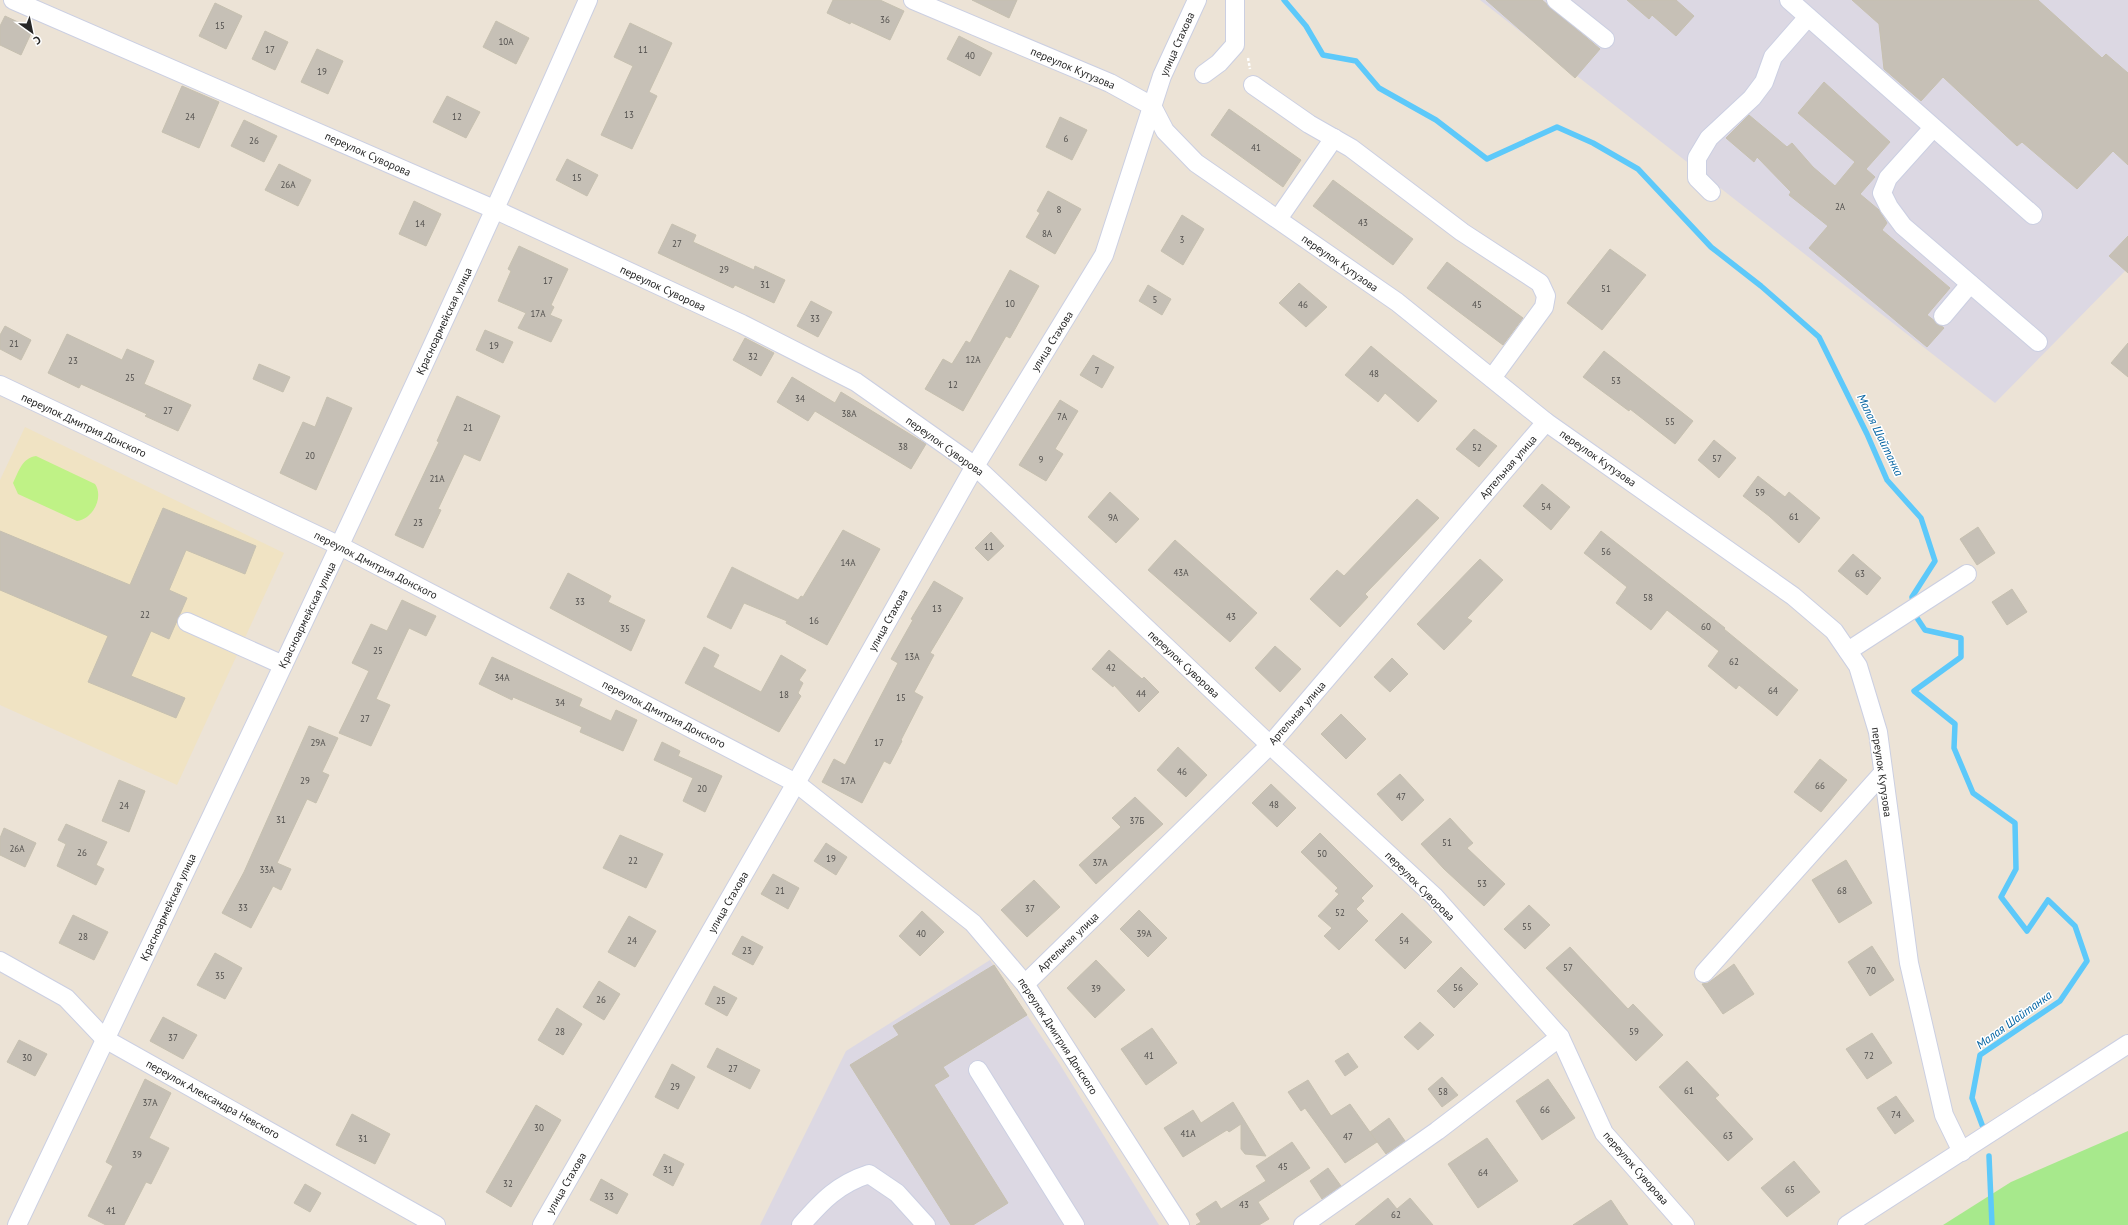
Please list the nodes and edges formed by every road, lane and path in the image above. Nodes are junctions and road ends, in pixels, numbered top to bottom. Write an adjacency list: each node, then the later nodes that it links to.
1 (13, 0): 17 (street, переулок Суворова)
2 (588, 0): 17 (street, Красноармейская улица)
3 (913, 0): 13 (street, переулок Кутузова)
4 (1197, 0): 13 (street, улица Стахова)
5 (1235, 0): 10 (street)
6 (1556, 0): 9 (street)
7 (1789, 0): 8 (street)
8 (1808, 17): 14 (street); 16 (street)
9 (1605, 39)
10 (1235, 45): 11 (street); 12 (path)
11 (1204, 74)
12 (1253, 85): 15 (street)
13 (1152, 106): 19 (street, переулок Кутузова); 26 (street, улица Стахова)
14 (1933, 128): 18 (street); 20 (street)
15 (1334, 138): 19 (street); 23 (street)
16 (1711, 192)
17 (496, 210): 26 (street, переулок Суворова); 27 (street, Красноармейская улица)
18 (2033, 215)
19 (1278, 219): 23 (street, переулок Кутузова)
20 (1970, 284): 21 (street); 22 (street)
21 (1942, 316)
22 (2038, 342)
23 (1492, 378): 25 (street, переулок Кутузова)
24 (0, 385): 27 (street, переулок Дмитрия Донского)
25 (1546, 422): 30 (street, переулок Кутузова); 32 (street, Артельная улица)
26 (975, 466): 32 (street, переулок Суворова); 34 (street, улица Стахова)
27 (340, 546): 31 (street, Красноармейская улица); 34 (street, переулок Дмитрия Донского)
28 (1967, 574): 30 (street)
29 (187, 622): 31 (street)
30 (1848, 651): 33 (street, переулок Кутузова)
31 (283, 665): 39 (street, Красноармейская улица)
32 (1270, 744): 37 (street, Артельная улица); 38 (street, переулок Суворова)
33 (1882, 774): 36 (street); 42 (street, переулок Кутузова)
34 (796, 783): 37 (street, переулок Дмитрия Донского); 45 (street, улица Стахова)
35 (0, 961): 39 (street, переулок Александра Невского)
36 (1704, 973)
37 (1025, 984): 49 (street, переулок Дмитрия Донского)
38 (1560, 1037): 50 (street); 51 (street, переулок Суворова)
39 (105, 1039): 43 (street, Красноармейская улица); 44 (street, переулок Александра Невского)
40 (2128, 1044): 42 (street)
41 (978, 1070): 48 (street)
42 (1962, 1152): 52 (street)
43 (17, 1225)
44 (436, 1225)
45 (542, 1225)
46 (801, 1225): 47 (street)
47 (926, 1225)
48 (1074, 1225)
49 (1180, 1225)
50 (1303, 1225)
51 (1685, 1225)
52 (1847, 1225)

